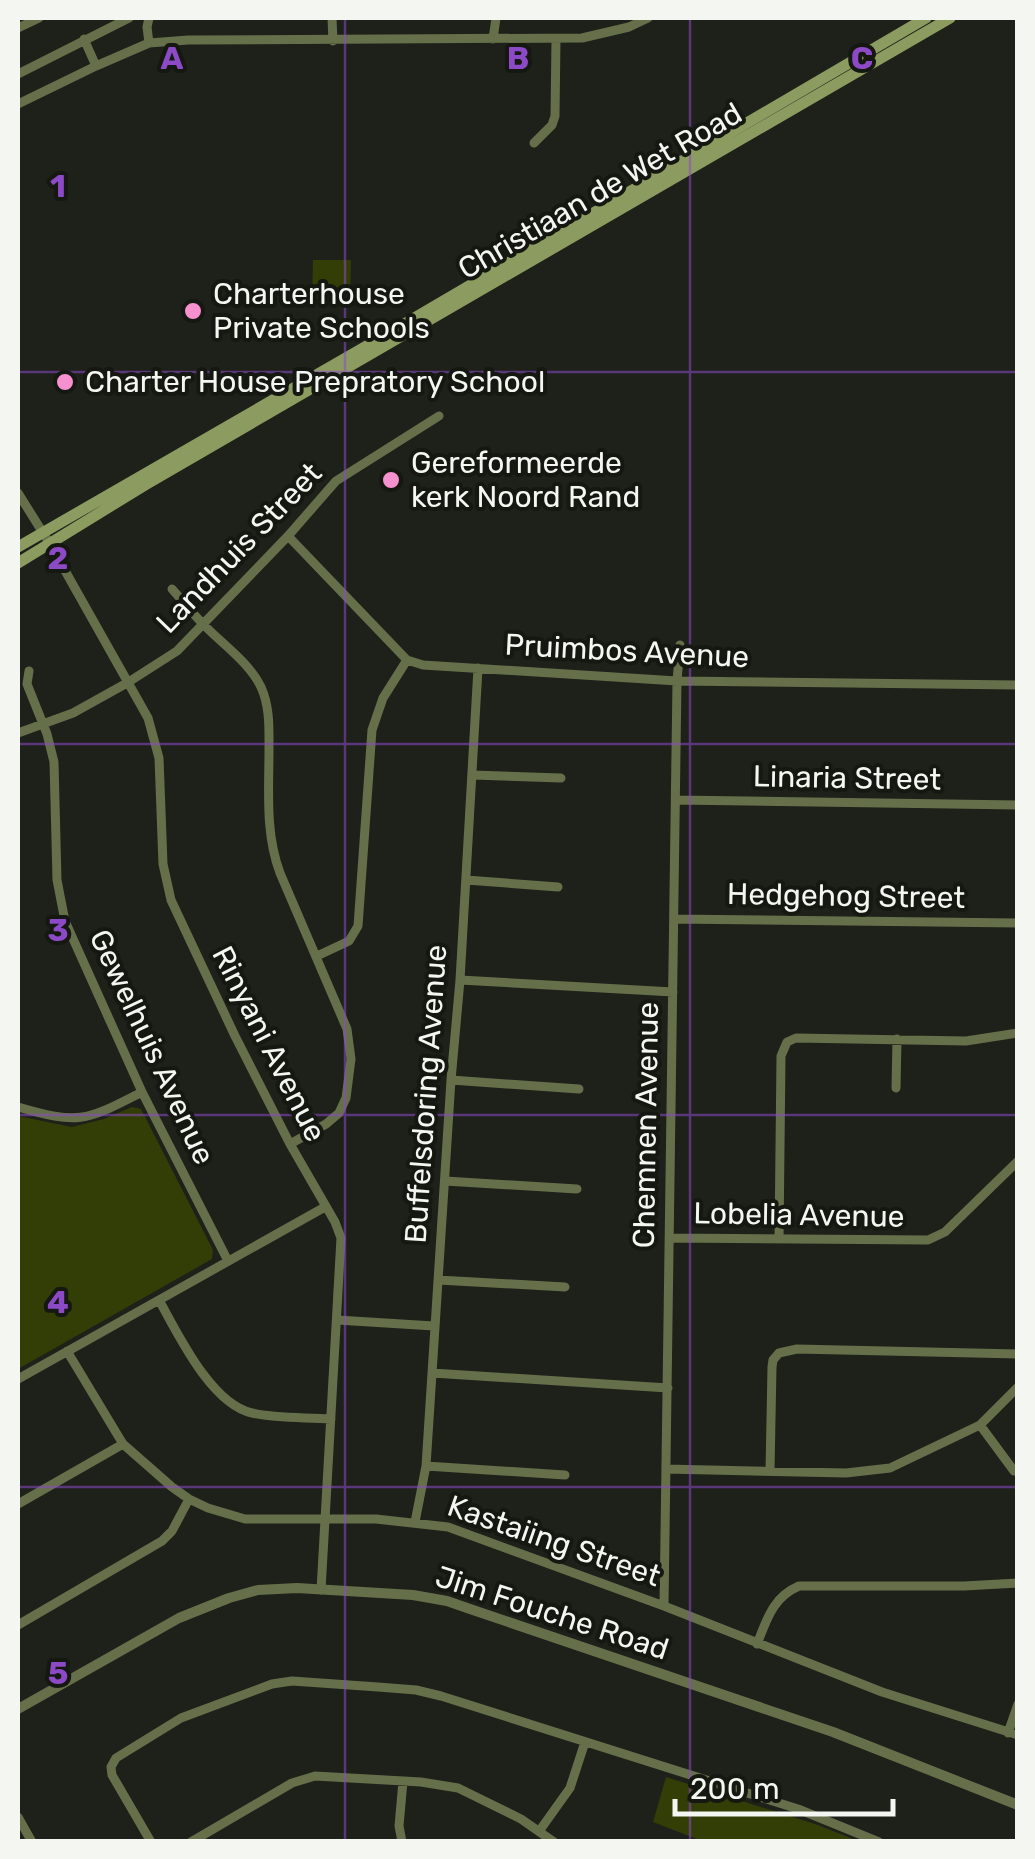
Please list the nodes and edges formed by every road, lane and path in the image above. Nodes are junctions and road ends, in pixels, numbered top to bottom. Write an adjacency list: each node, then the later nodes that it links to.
1 (38, 18): 9 (street)
2 (129, 18): 10 (street)
3 (149, 18): 14 (street)
4 (496, 18): 11 (street)
5 (648, 18): 12 (street)
6 (926, 18): 21 (main road, Christiaan de Wet Road)
7 (950, 18): 23 (main road, Christiaan de Wet Road)
8 (332, 20): 13 (street)
9 (18, 28)
10 (84, 39): 15 (street); 16 (street)
11 (493, 39): 12 (street); 13 (street)
12 (556, 39): 18 (street)
13 (333, 41): 14 (street)
14 (149, 43): 15 (street)
15 (96, 66): 17 (street)
16 (18, 74)
17 (18, 104)
18 (534, 143)
19 (439, 416): 22 (street, Landhuis Street)
20 (18, 492): 21 (street, Rinyani Avenue)
21 (42, 532): 23 (street, Rinyani Avenue); 24 (main road, Christiaan de Wet Road)
22 (288, 536): 27 (street, Landhuis Street); 29 (street)
23 (50, 544): 25 (main road, Christiaan de Wet Road); 33 (street, Rinyani Avenue)
24 (18, 546)
25 (18, 562)
26 (172, 588): 27 (street)
27 (204, 625): 33 (street, Landhuis Street); 45 (street)
28 (680, 644): 32 (street, Chemnen Avenue)
29 (407, 660): 30 (street, Pruimbos Avenue); 45 (street)
30 (478, 668): 32 (street, Pruimbos Avenue); 37 (street, Buffelsdoring Avenue)
31 (29, 671): 35 (street, Gewelhuis Avenue)
32 (677, 681): 34 (street, Pruimbos Avenue); 39 (street, Chemnen Avenue)
33 (127, 683): 35 (street, Landhuis Street); 55 (street, Rinyani Avenue)
34 (1018, 684)
35 (43, 725): 36 (street, Landhuis Street); 53 (street, Gewelhuis Avenue)
36 (18, 733)
37 (472, 775): 38 (street); 41 (street, Buffelsdoring Avenue)
38 (562, 778)
39 (676, 800): 40 (street, Linaria Street); 43 (street, Chemnen Avenue)
40 (1018, 806)
41 (466, 880): 42 (street); 46 (street, Buffelsdoring Avenue)
42 (558, 888)
43 (674, 919): 44 (street, Hedgehog Street); 47 (street, Chemnen Avenue)
44 (1018, 923)
45 (316, 956): 55 (street)
46 (460, 980): 47 (street); 50 (street, Buffelsdoring Avenue)
47 (673, 992): 60 (street, Chemnen Avenue)
48 (1018, 1033): 49 (street)
49 (897, 1039): 51 (street); 61 (street)
50 (451, 1080): 52 (street); 57 (street, Buffelsdoring Avenue)
51 (896, 1088)
52 (579, 1089)
53 (142, 1092): 54 (street); 62 (street, Gewelhuis Avenue)
54 (18, 1107)
55 (290, 1144): 59 (street, Rinyani Avenue)
56 (1018, 1161): 61 (street, Lobelia Avenue)
57 (445, 1181): 58 (street); 63 (street, Buffelsdoring Avenue)
58 (577, 1189)
59 (325, 1207): 62 (street); 66 (street, Rinyani Avenue)
60 (669, 1238): 61 (street, Lobelia Avenue); 72 (street, Chemnen Avenue)
61 (780, 1239)
62 (228, 1261): 65 (street)
63 (438, 1280): 64 (street); 67 (street, Buffelsdoring Avenue)
64 (565, 1288)
65 (159, 1300): 68 (street); 74 (street)
66 (337, 1320): 67 (street); 74 (street, Rinyani Avenue)
67 (434, 1326): 70 (street, Buffelsdoring Avenue)
68 (68, 1351): 71 (street); 76 (street, Kastaiing Street)
69 (1018, 1354): 79 (street)
70 (432, 1373): 72 (street); 77 (street, Buffelsdoring Avenue)
71 (18, 1379)
72 (668, 1388): 78 (street, Chemnen Avenue)
73 (1018, 1388): 75 (street)
74 (331, 1418): 84 (street, Rinyani Avenue)
75 (980, 1425): 79 (street); 80 (street)
76 (122, 1444): 82 (street, Kastaiing Street); 83 (street)
77 (426, 1466): 81 (street); 85 (street, Buffelsdoring Avenue)
78 (666, 1470): 79 (street); 88 (street, Chemnen Avenue)
79 (770, 1471)
80 (1014, 1471)
81 (565, 1475)
82 (189, 1499): 84 (street, Kastaiing Street); 89 (street)
83 (18, 1504)
84 (324, 1519): 85 (street, Kastaiing Street); 87 (street, Rinyani Avenue)
85 (415, 1522): 88 (street, Kastaiing Street)
86 (1018, 1584): 90 (street)
87 (321, 1590): 92 (street, Jim Fouche Road); 96 (street, Jim Fouche Road)
88 (664, 1606): 90 (street, Kastaiing Street)
89 (18, 1625)
90 (757, 1644): 93 (street, Kastaiing Street)
91 (1018, 1704): 93 (street)
92 (18, 1709)
93 (1013, 1734)
94 (586, 1742): 98 (street); 101 (street); 104 (street)
95 (402, 1781): 98 (street); 99 (street); 102 (street)
96 (1018, 1805)
97 (18, 1817): 100 (street)
98 (540, 1830): 103 (street)
99 (399, 1841)
100 (32, 1842)
101 (151, 1842)
102 (191, 1842)
103 (554, 1842)
104 (879, 1842)

